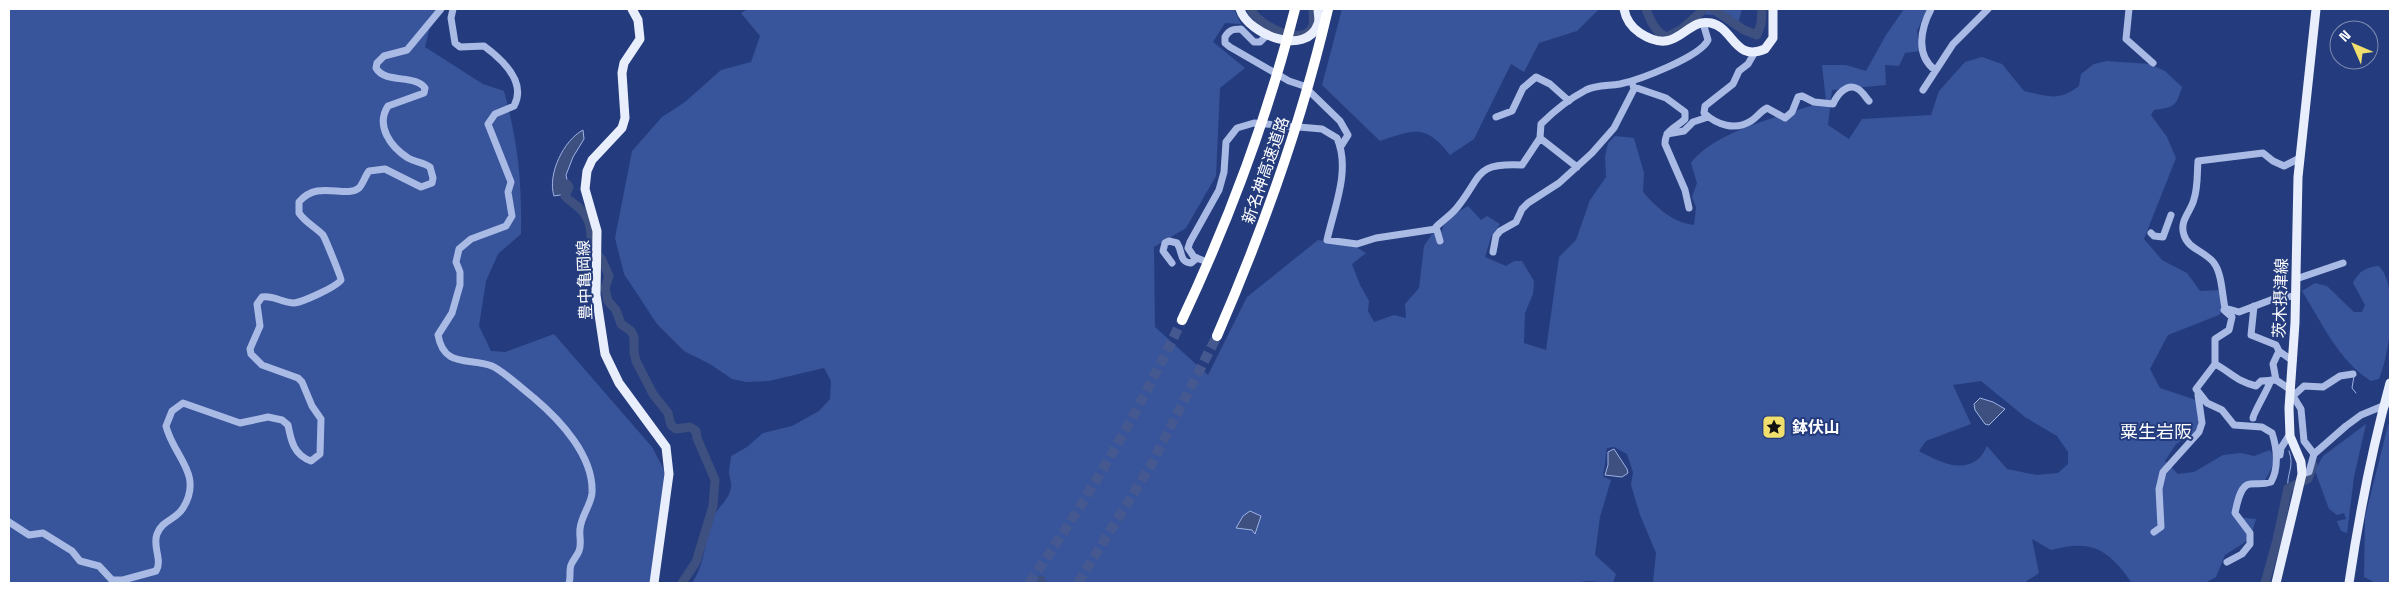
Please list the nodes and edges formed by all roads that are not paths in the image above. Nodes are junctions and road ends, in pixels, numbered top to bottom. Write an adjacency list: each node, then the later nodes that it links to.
1 (441, 9): 62 (street)
2 (453, 9): 65 (street)
3 (632, 9): 66 (main road, 豊中亀岡線)
4 (1240, 9): 15 (main road)
5 (1295, 9): 46 (highway, 新名神高速道路)
6 (1318, 9): 15 (main road)
7 (1328, 9): 47 (highway, 新名神高速道路)
8 (1624, 9): 14 (main road)
9 (1773, 9): 17 (main road)
10 (1931, 9): 16 (street)
11 (1988, 9): 20 (street)
12 (2129, 9): 19 (street)
13 (2316, 9): 30 (main road, 茨木摂津線)
14 (1703, 23): 17 (main road); 21 (street)
15 (1267, 36): 29 (street)
16 (1922, 45): 18 (street); 20 (street)
17 (1755, 52): 26 (street)
18 (1918, 55)
19 (2153, 63)
20 (1935, 70): 22 (street)
21 (1633, 84): 23 (street); 27 (street); 31 (street)
22 (1923, 90)
23 (1569, 101): 25 (street); 28 (street)
24 (1870, 101): 26 (street)
25 (1496, 117)
26 (1708, 117): 27 (street)
27 (1667, 134): 32 (street)
28 (1540, 138): 31 (street); 35 (street)
29 (1341, 146): 35 (street); 41 (street)
30 (2300, 158): 36 (street); 42 (main road, 茨木摂津線)
31 (1577, 167): 39 (street)
32 (1689, 208)
33 (2171, 215): 34 (street)
34 (2168, 225): 36 (street); 37 (street)
35 (1436, 229): 38 (street)
36 (2183, 231): 45 (street)
37 (2151, 233)
38 (1440, 241)
39 (1493, 252)
40 (2343, 263): 42 (street)
41 (1172, 264)
42 (2296, 279): 43 (main road, 茨木摂津線)
43 (2295, 296): 44 (street); 49 (main road, 茨木摂津線)
44 (2254, 306): 45 (street); 48 (street)
45 (2225, 308): 50 (street)
46 (1182, 320)
47 (1218, 336)
48 (2279, 351): 49 (street); 52 (street)
49 (2293, 360): 55 (main road, 茨木摂津線)
50 (2215, 364): 52 (street); 54 (street)
51 (2353, 374): 55 (street)
52 (2274, 380): 55 (street); 57 (street)
53 (2390, 383): 68 (main road)
54 (2196, 389): 60 (street); 63 (street)
55 (2293, 395): 58 (main road, 茨木摂津線); 59 (street)
56 (2390, 403): 59 (street)
57 (2252, 418)
58 (2290, 434): 60 (street); 61 (main road, 茨木摂津線)
59 (2314, 454): 61 (street)
60 (2276, 464): 64 (street)
61 (2302, 479): 67 (main road, 茨木摂津線)
62 (9, 522)
63 (2154, 532)
64 (2227, 562)
65 (569, 583)
66 (654, 583)
67 (2276, 583)
68 (2349, 583)

